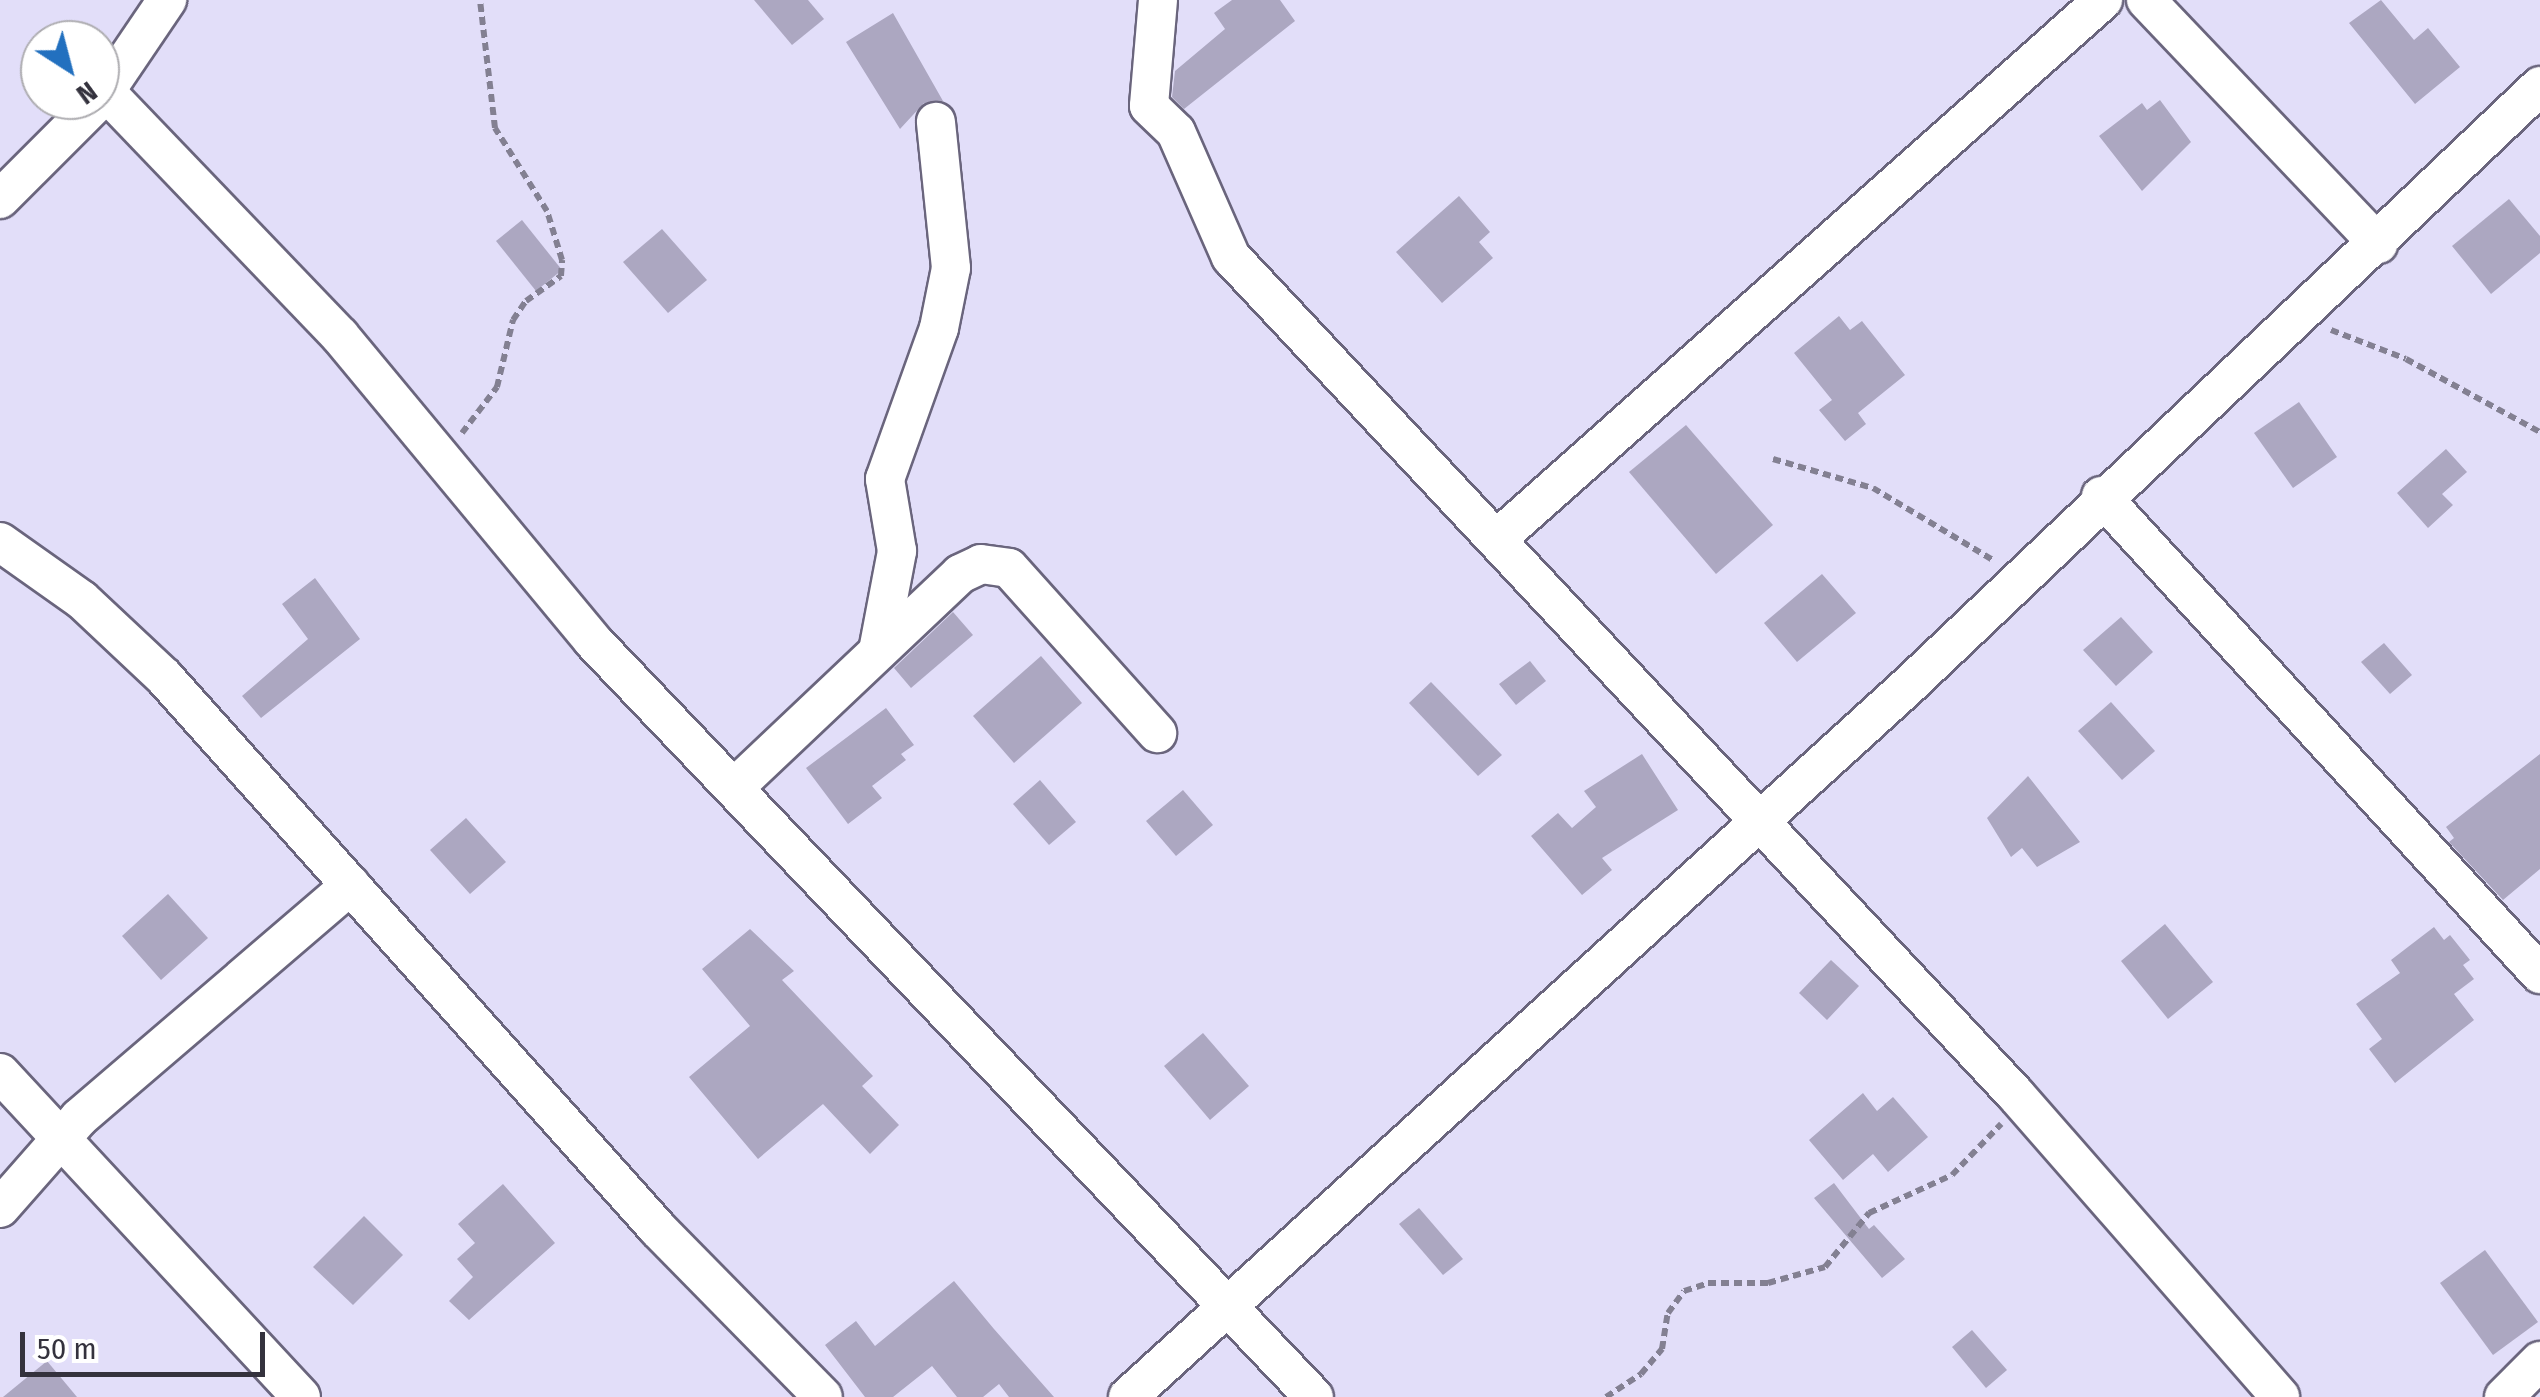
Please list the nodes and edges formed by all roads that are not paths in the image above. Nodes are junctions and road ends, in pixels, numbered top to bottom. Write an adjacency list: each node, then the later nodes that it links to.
1 (167, 0): 5 (street)
2 (1158, 0): 13 (street)
3 (2103, 0): 13 (street)
4 (2146, 0): 11 (street)
5 (120, 70)
6 (2540, 86): 11 (street)
7 (120, 115): 17 (street)
8 (79, 120): 10 (street)
9 (936, 122): 15 (street)
10 (0, 199)
11 (2378, 244): 12 (street)
12 (2101, 496): 18 (street); 20 (street)
13 (1497, 539): 18 (street)
14 (0, 542): 19 (street)
15 (878, 652): 16 (street); 17 (street)
16 (1158, 733)
17 (735, 787): 24 (street)
18 (1760, 819): 24 (street); 30 (street)
19 (351, 885): 22 (street); 27 (street)
20 (2540, 974)
21 (0, 1073): 22 (street)
22 (60, 1140): 23 (street); 26 (street)
23 (0, 1208)
24 (1227, 1308): 28 (street); 29 (street)
25 (2540, 1360): 31 (street)
26 (301, 1397)
27 (823, 1397)
28 (1128, 1397)
29 (1314, 1397)
30 (2280, 1397)
31 (2504, 1397)

